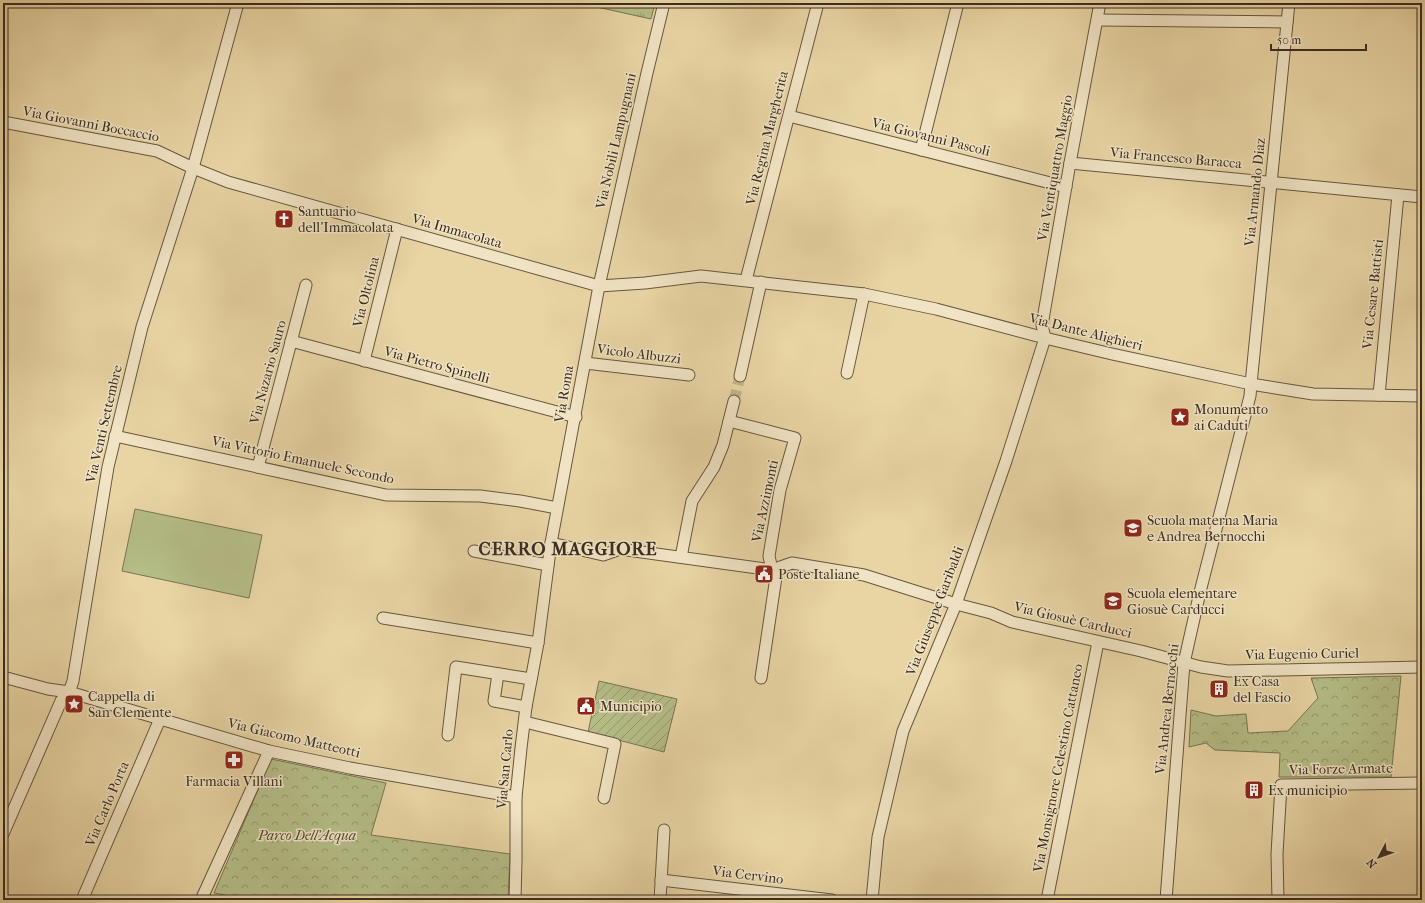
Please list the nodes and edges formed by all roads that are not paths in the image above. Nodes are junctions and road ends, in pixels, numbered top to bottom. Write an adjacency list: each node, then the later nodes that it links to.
1 (238, 3): 13 (street, Via Venti Settembre)
2 (664, 3): 22 (street, Via Nobili Lampugnani)
3 (818, 3): 9 (street, Via Regina Margherita)
4 (958, 3): 11 (street)
5 (1100, 3): 7 (street, Via Ventiquattro Maggio)
6 (1289, 3): 8 (street, Via Armando Diaz)
7 (1098, 20): 8 (street); 12 (street, Via Ventiquattro Maggio)
8 (1287, 22): 14 (street, Via Armando Diaz)
9 (789, 116): 11 (street, Via Giovanni Pascoli); 19 (street, Via Regina Margherita)
10 (3, 122): 13 (street, Via Giovanni Boccaccio)
11 (921, 150): 15 (street, Via Giovanni Pascoli)
12 (1070, 163): 14 (street, Via Francesco Baracca); 15 (street, Via Ventiquattro Maggio)
13 (193, 168): 18 (street, Via Immacolata); 37 (street, Via Venti Settembre)
14 (1271, 182): 16 (street, Via Francesco Baracca); 31 (street, Via Armando Diaz)
15 (1066, 187): 24 (street, Via Ventiquattro Maggio)
16 (1398, 195): 17 (street, Via Francesco Baracca); 32 (street, Via Cesare Battisti)
17 (1422, 197)
18 (397, 229): 22 (street, Via Immacolata); 26 (street, Via Oltolina)
19 (746, 280): 20 (street, Via Dante Alighieri); 22 (street, Via Immacolata)
20 (761, 282): 23 (street, Via Dante Alighieri); 30 (street)
21 (306, 285): 25 (street, Via Nazario Sauro)
22 (599, 286): 27 (street, Via Roma)
23 (864, 294): 24 (street, Via Dante Alighieri); 28 (street)
24 (1045, 338): 31 (street, Via Dante Alighieri); 45 (street, Via Giuseppe Garibaldi)
25 (291, 341): 26 (street, Via Pietro Spinelli); 38 (street, Via Nazario Sauro)
26 (364, 361): 35 (street, Via Pietro Spinelli)
27 (585, 362): 29 (street, Vicolo Albuzzi); 35 (street, Via Roma)
28 (846, 373)
29 (689, 375)
30 (740, 376)
31 (1251, 384): 32 (street, Via Dante Alighieri); 49 (street, Via Andrea Bernocchi)
32 (1378, 395): 33 (street, Via Dante Alighieri)
33 (1422, 396)
34 (734, 400): 36 (street)
35 (576, 417): 39 (street, Via Roma)
36 (729, 421): 42 (street); 44 (street, Via Azzimonti)
37 (115, 436): 38 (street, Via Vittorio Emanuele Secondo); 55 (street, Via Venti Settembre)
38 (258, 467): 39 (street, Via Vittorio Emanuele Secondo)
39 (557, 508): 40 (street, Via San Carlo)
40 (551, 543): 42 (street); 43 (street, Via San Carlo)
41 (474, 551): 43 (street)
42 (681, 557): 44 (street)
43 (548, 565): 48 (street, Via San Carlo)
44 (772, 570): 45 (street, Via Giosuè Carducci); 53 (street, Via Azzimonti)
45 (956, 604): 47 (street, Via Giosuè Carducci); 72 (street, Via Giuseppe Garibaldi)
46 (383, 618): 48 (street)
47 (1098, 642): 49 (street, Via Giosuè Carducci); 73 (street, Via Monsignore Celestino Cattaneo)
48 (538, 643): 54 (street, Via San Carlo)
49 (1184, 663): 50 (street, Via Eugenio Curiel); 74 (street, Via Andrea Bernocchi)
50 (1422, 667)
51 (498, 674): 54 (street); 56 (street); 59 (street)
52 (3, 677): 55 (street, Via Giacomo Matteotti)
53 (761, 678)
54 (531, 679): 56 (street, Via San Carlo)
55 (68, 692): 57 (street, Via Giacomo Matteotti); 65 (street, Via Venti Settembre)
56 (526, 707): 58 (street, Via San Carlo)
57 (160, 719): 60 (street, Via Giacomo Matteotti); 67 (street, Via Carlo Porta)
58 (525, 722): 62 (street, Via San Carlo); 63 (street)
59 (448, 735)
60 (269, 751): 62 (street, Via Giacomo Matteotti); 68 (street)
61 (1422, 783): 75 (street, Via Forze Armate)
62 (516, 797): 69 (street, Via San Carlo)
63 (604, 798)
64 (664, 830): 66 (street)
65 (3, 834)
66 (661, 880): 70 (street); 71 (street, Via Cervino)
67 (82, 900)
68 (200, 900)
69 (514, 900)
70 (660, 900)
71 (832, 900)
72 (872, 900)
73 (1047, 900)
74 (1166, 900)
75 (1278, 900)

